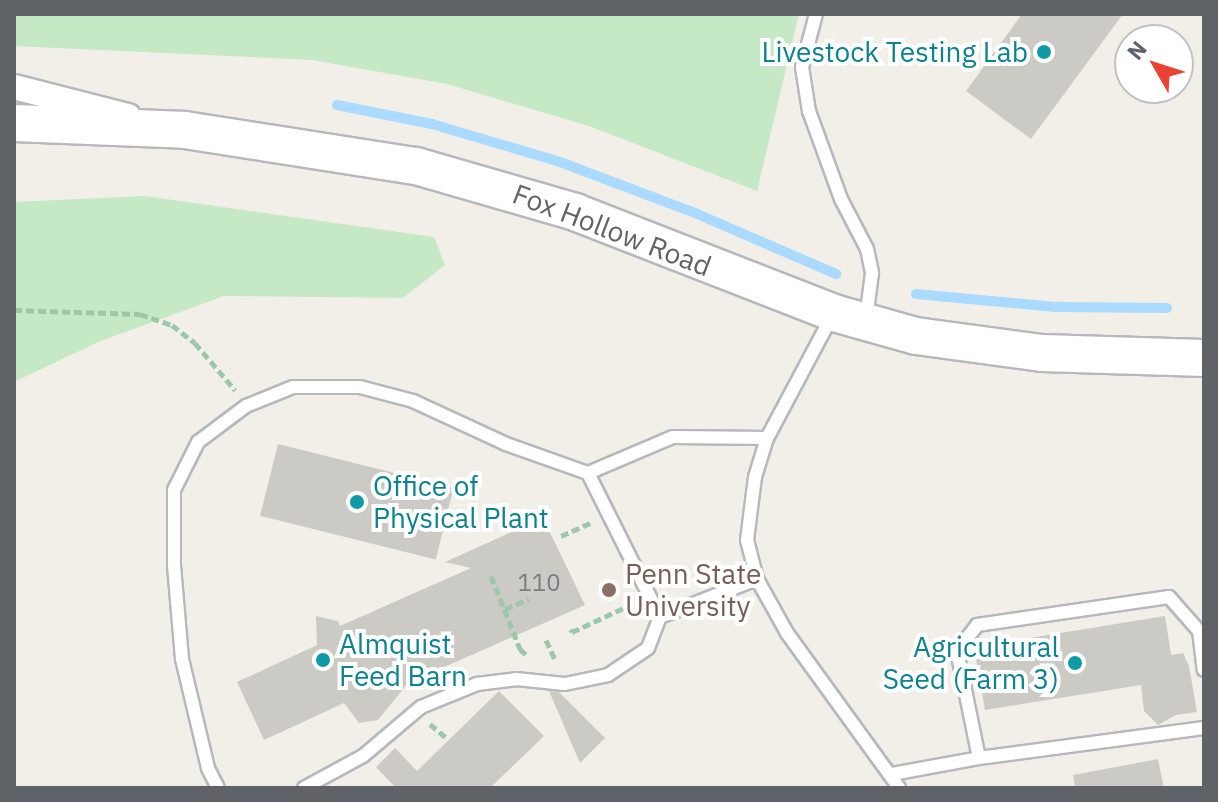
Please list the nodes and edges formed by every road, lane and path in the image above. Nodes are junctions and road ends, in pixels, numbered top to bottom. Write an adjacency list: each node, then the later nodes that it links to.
1 (816, 14): 6 (lane)
2 (14, 87): 4 (street)
3 (14, 123): 4 (main road, Fox Hollow Road)
4 (185, 130): 6 (main road, Fox Hollow Road)
5 (14, 310): 8 (path)
6 (850, 318): 7 (main road, Fox Hollow Road); 9 (lane)
7 (1204, 358)
8 (246, 406): 10 (lane); 25 (lane)
9 (767, 438): 10 (lane); 12 (lane)
10 (588, 473): 13 (lane)
11 (491, 576): 15 (path)
12 (757, 579): 16 (lane); 24 (lane)
13 (650, 596): 16 (lane); 17 (path)
14 (529, 599): 15 (path)
15 (505, 609): 20 (path)
16 (660, 617): 26 (lane)
17 (571, 629)
18 (546, 640): 19 (path)
19 (554, 656)
20 (538, 664)
21 (1204, 670): 23 (lane)
22 (1204, 728): 23 (lane)
23 (979, 758): 24 (lane)
24 (892, 774): 27 (lane)
25 (218, 788)
26 (304, 788)
27 (899, 788)

